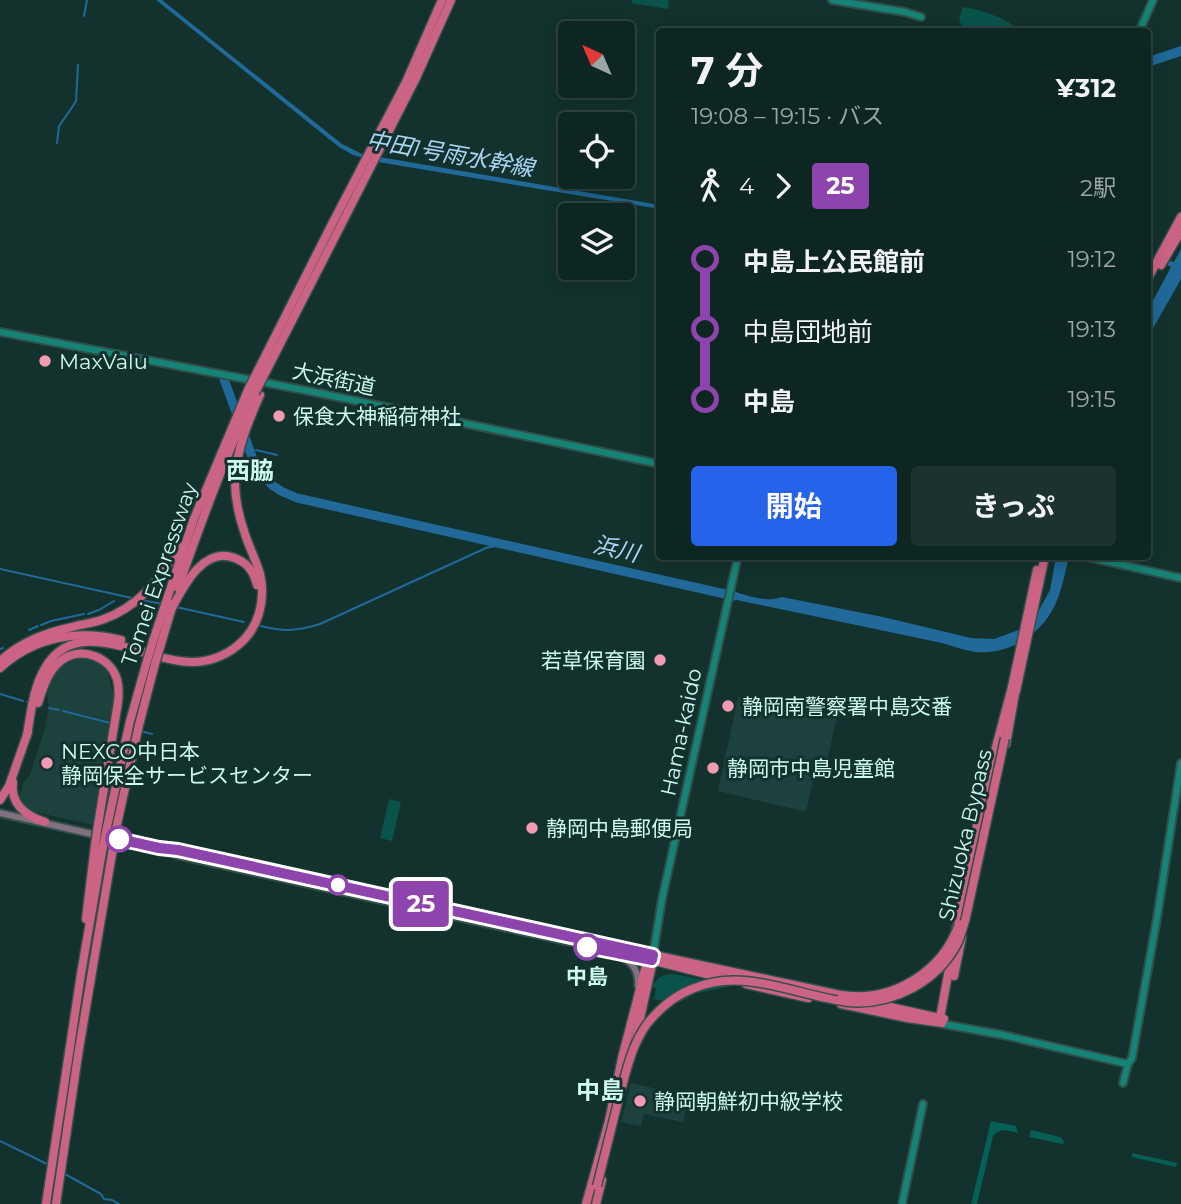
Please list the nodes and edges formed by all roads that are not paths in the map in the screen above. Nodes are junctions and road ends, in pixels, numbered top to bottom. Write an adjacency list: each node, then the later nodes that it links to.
1 (442, 0): 7 (highway, Tomei Expressway)
2 (451, 0): 7 (highway, Tomei Expressway)
3 (832, 0): 5 (street)
4 (1153, 0): 6 (street)
5 (920, 17)
6 (1141, 28)
7 (429, 42): 9 (highway, Tomei Expressway)
8 (1181, 217): 11 (highway)
9 (336, 226): 14 (highway, Tomei Expressway, bridge); 14 (highway, Tomei Expressway, bridge)
10 (1181, 231): 12 (highway)
11 (1151, 272)
12 (1151, 283)
13 (0, 332): 16 (street, 大浜街道)
14 (255, 393): 15 (highway, Tomei Expressway); 15 (highway, Tomei Expressway); 26 (highway)
15 (235, 427): 17 (highway, Tomei Expressway); 22 (highway, Tomei Expressway)
16 (656, 463)
17 (193, 521): 22 (highway, Tomei Expressway); 23 (highway)
18 (737, 560): 38 (street, Hama-kaido)
19 (1041, 560): 25 (highway, Shizuoka Bypass)
20 (1101, 560): 21 (street)
21 (1181, 578)
22 (170, 605): 24 (highway); 32 (highway, Tomei Expressway, bridge)
23 (0, 661)
24 (0, 668)
25 (1014, 687): 41 (highway); 49 (highway, Shizuoka Bypass, bridge)
26 (27, 735): 28 (highway); 32 (highway)
27 (1181, 763): 44 (street)
28 (15, 769): 29 (highway); 31 (highway)
29 (0, 800)
30 (0, 813): 31 (main road)
31 (45, 822): 33 (main road)
32 (107, 827): 36 (highway, Tomei Expressway, bridge)
33 (92, 834)
34 (119, 839): 35 (main road)
35 (159, 848): 37 (main road); 38 (main road)
36 (93, 910): 43 (highway, Tomei Expressway); 43 (highway, Tomei Expressway)
37 (614, 953): 38 (main road); 42 (main road)
38 (651, 957): 39 (highway); 40 (highway); 41 (highway); 42 (highway)
39 (692, 970): 40 (highway); 41 (highway)
40 (648, 985): 49 (highway)
41 (942, 1020): 44 (street)
42 (631, 1029): 49 (highway)
43 (75, 1048): 47 (highway, Tomei Expressway); 48 (highway, Tomei Expressway)
44 (1128, 1064): 45 (street)
45 (1123, 1083)
46 (923, 1104): 50 (street)
47 (46, 1204)
48 (56, 1204)
49 (591, 1204)
50 (902, 1204)

